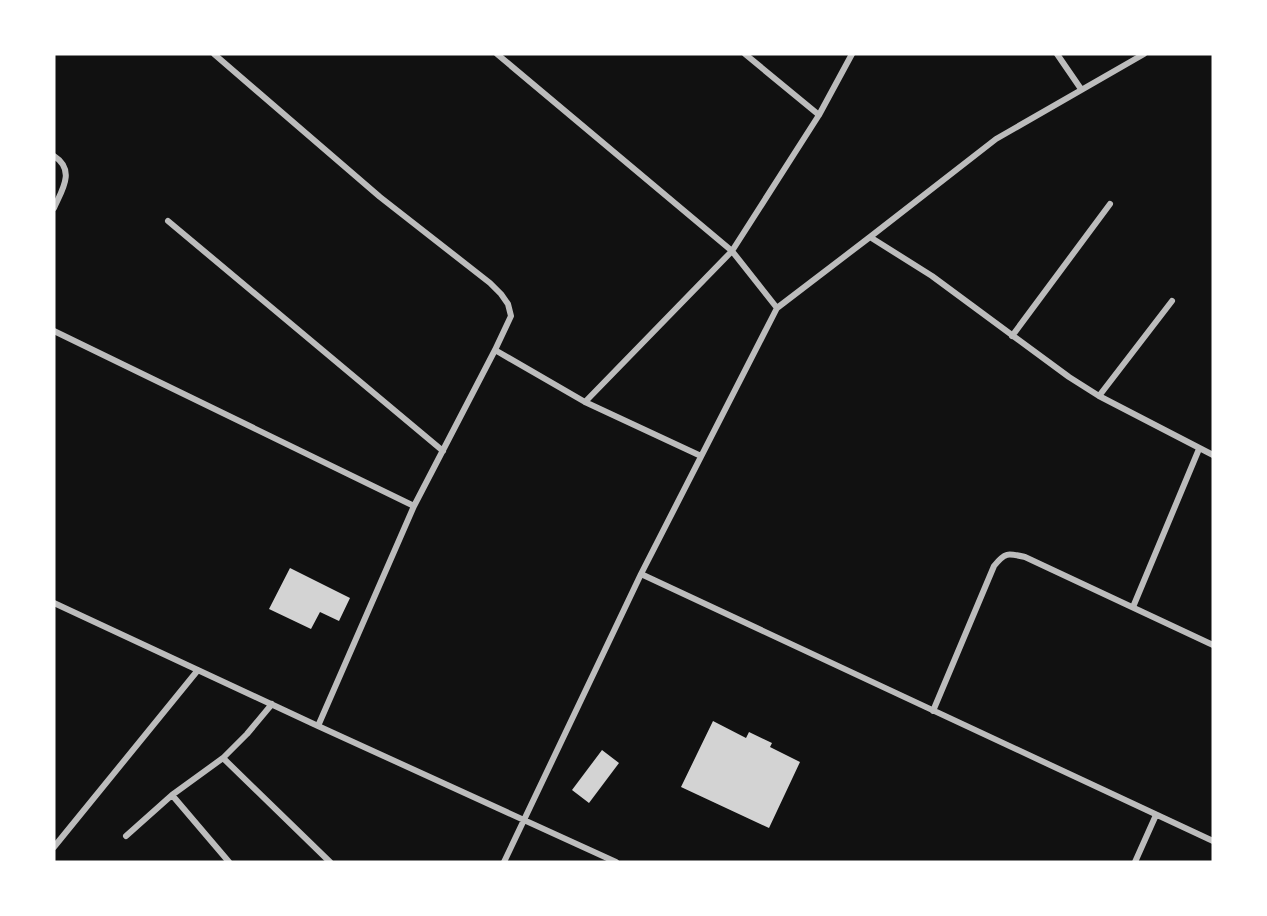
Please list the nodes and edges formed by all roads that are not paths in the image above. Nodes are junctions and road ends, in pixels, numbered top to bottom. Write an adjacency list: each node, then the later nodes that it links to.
1 (214, 54): 19 (street)
2 (496, 54): 14 (street)
3 (745, 54): 8 (street)
4 (852, 54): 8 (street)
5 (1057, 54): 7 (street)
6 (1144, 54): 7 (street)
7 (1081, 89): 13 (street)
8 (819, 115): 14 (street)
9 (54, 156): 11 (street)
10 (1110, 204): 18 (street)
11 (54, 208)
12 (168, 221): 23 (street)
13 (870, 237): 16 (street); 18 (street)
14 (732, 251): 16 (street); 21 (street)
15 (1172, 301): 20 (street)
16 (777, 308): 25 (street)
17 (54, 331): 26 (street)
18 (1012, 336): 20 (street)
19 (495, 350): 21 (street); 23 (street)
20 (1099, 396): 22 (street)
21 (585, 402): 25 (street)
22 (1199, 449): 24 (street); 29 (street)
23 (443, 451): 26 (street)
24 (1213, 455)
25 (701, 456): 27 (street)
26 (414, 506): 34 (street)
27 (641, 574): 33 (street); 38 (street)
28 (54, 603): 31 (street)
29 (1133, 607): 30 (street); 33 (street)
30 (1213, 645)
31 (198, 669): 32 (street); 41 (street)
32 (272, 704): 34 (street); 35 (street)
33 (933, 711): 37 (street)
34 (318, 726): 38 (street)
35 (223, 758): 36 (street); 43 (street)
36 (172, 795): 39 (street); 42 (street)
37 (1156, 815): 40 (street); 46 (street)
38 (523, 819): 44 (street); 45 (street)
39 (126, 836)
40 (1213, 841)
41 (54, 847)
42 (229, 862)
43 (330, 862)
44 (504, 862)
45 (616, 862)
46 (1135, 862)

